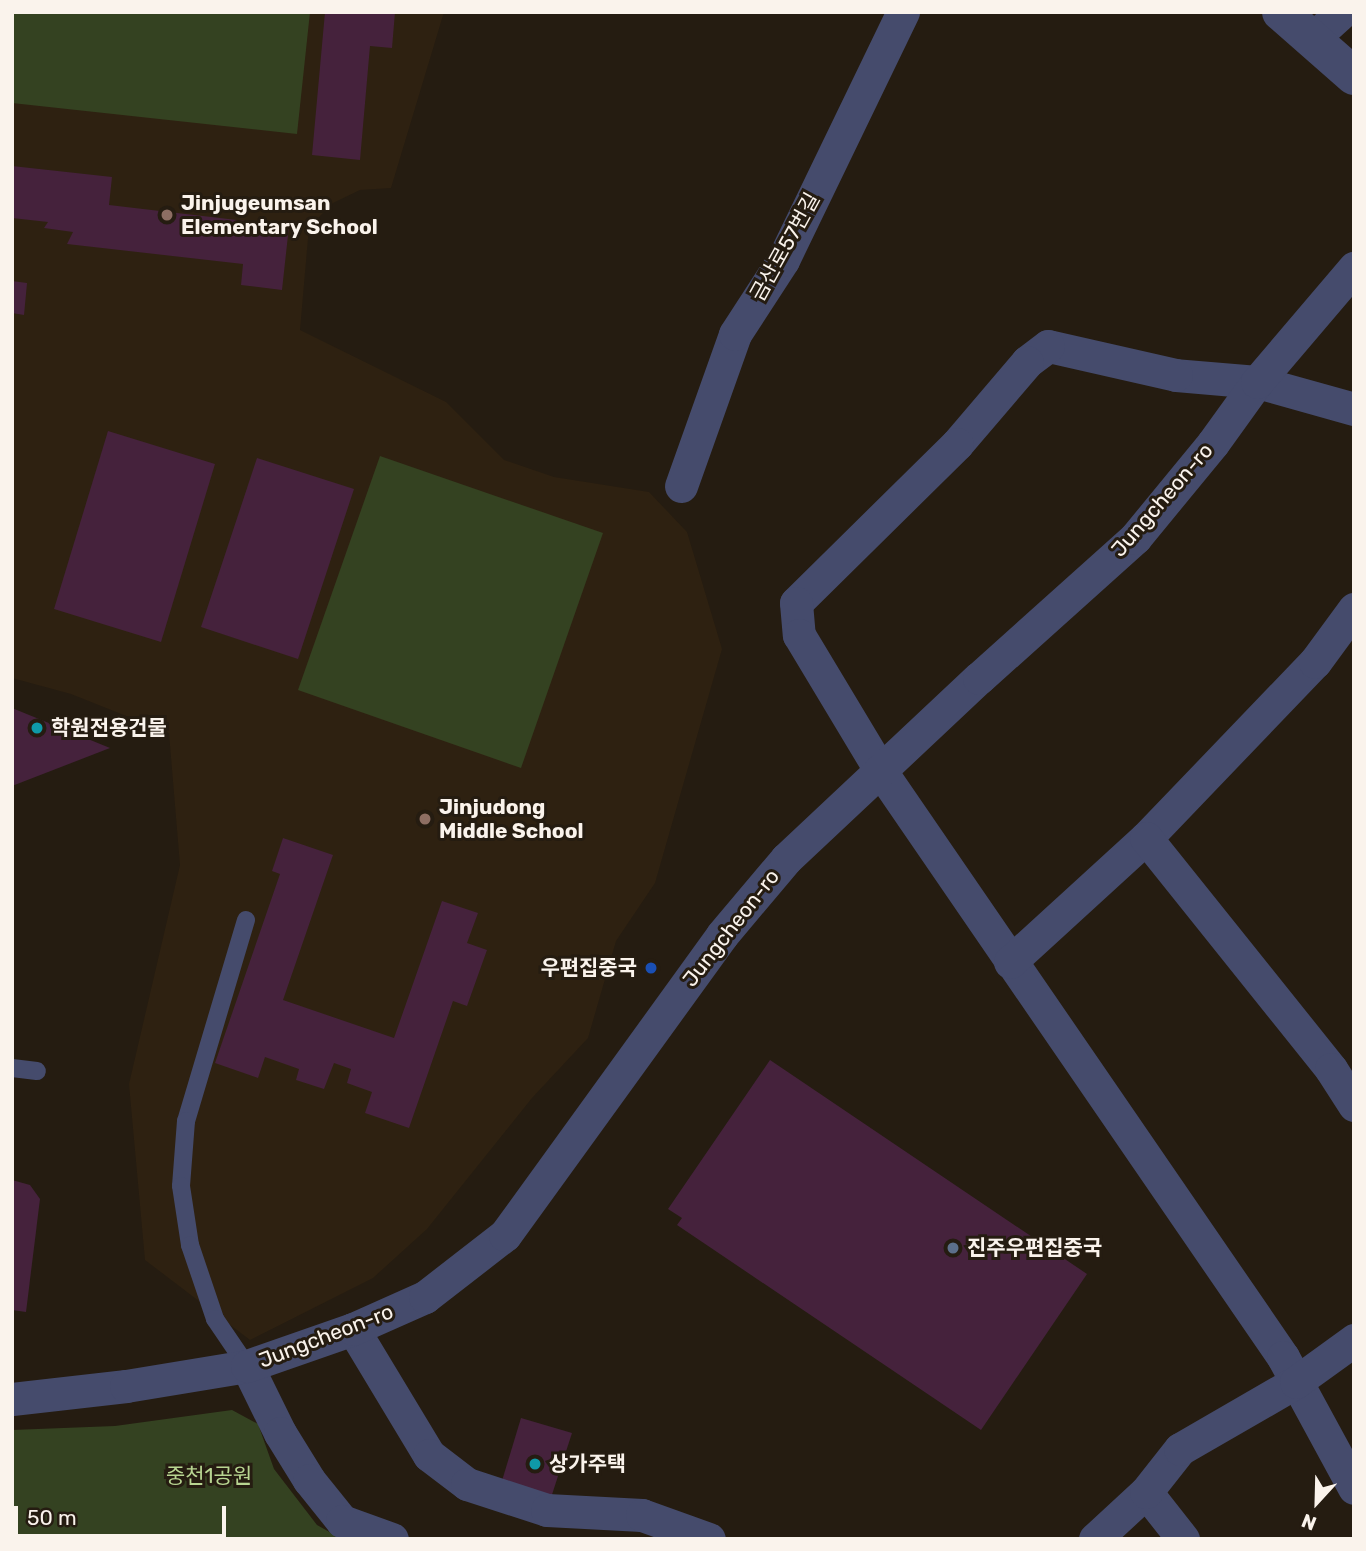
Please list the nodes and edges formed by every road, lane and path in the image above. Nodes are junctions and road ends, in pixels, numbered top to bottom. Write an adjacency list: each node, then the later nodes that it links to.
1 (903, 12): 9 (street, 금산로57번길)
2 (1282, 12): 4 (street)
3 (1342, 12): 4 (street)
4 (1311, 40): 5 (street)
5 (1354, 76)
6 (1354, 268): 7 (street, Jungcheon-ro)
7 (1257, 382): 8 (street); 11 (street, Jungcheon-ro); 11 (street)
8 (1354, 409)
9 (681, 486)
10 (1354, 608): 12 (street)
11 (880, 770): 14 (street); 18 (street, Jungcheon-ro)
12 (1146, 838): 14 (street); 17 (street)
13 (246, 920): 20 (lane)
14 (1010, 962): 21 (street)
15 (12, 1068): 16 (lane)
16 (37, 1071)
17 (1354, 1105)
18 (353, 1329): 20 (street, Jungcheon-ro); 25 (street)
19 (1354, 1340): 21 (street)
20 (247, 1366): 22 (street, Jungcheon-ro); 26 (street)
21 (1296, 1382): 23 (street); 24 (street)
22 (12, 1399)
23 (1354, 1488)
24 (1146, 1492): 28 (street); 29 (street)
25 (638, 1527): 27 (street)
26 (392, 1539)
27 (709, 1539)
28 (1095, 1539)
29 (1182, 1539)

